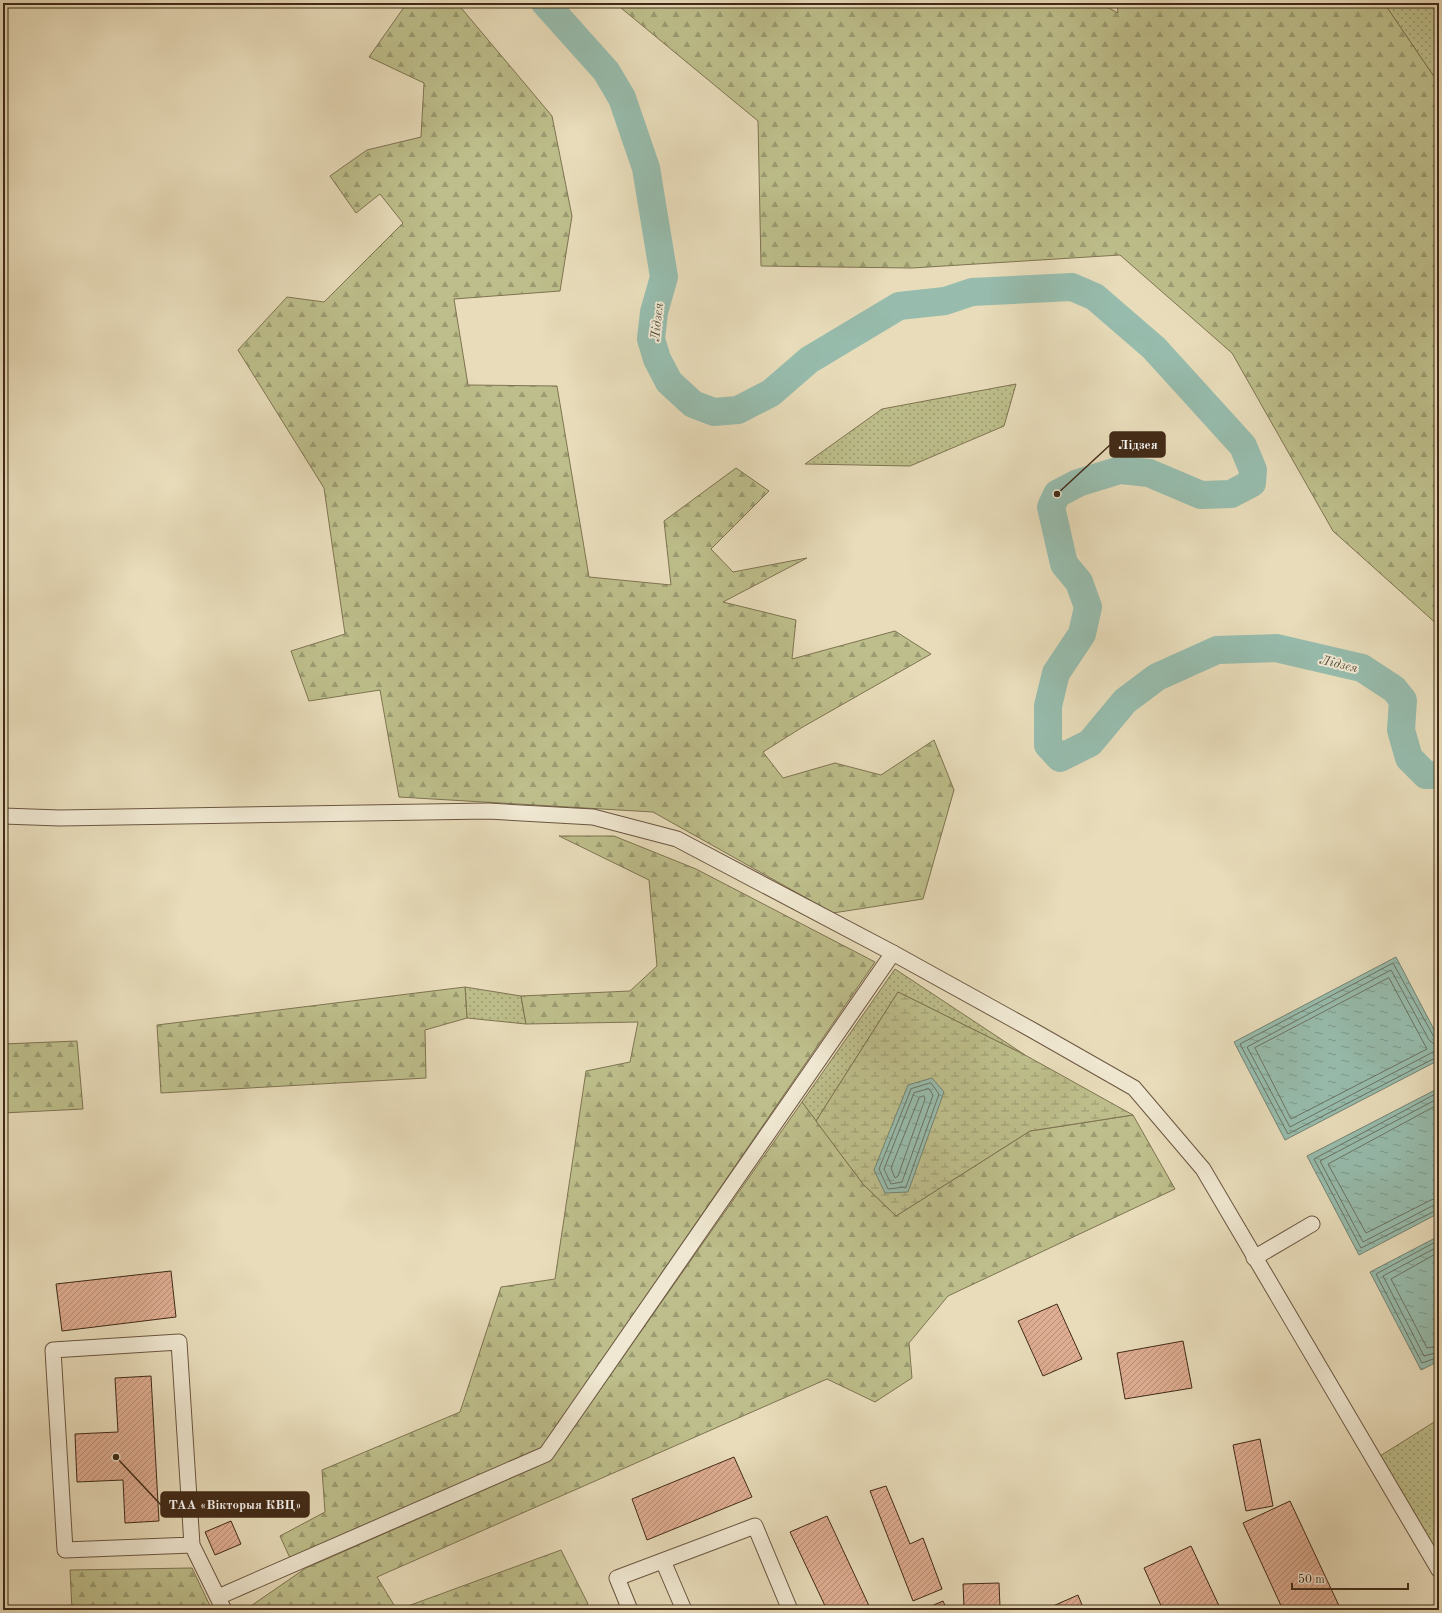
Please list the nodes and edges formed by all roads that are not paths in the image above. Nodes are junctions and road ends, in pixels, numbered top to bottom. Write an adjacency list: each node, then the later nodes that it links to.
1 (3, 816): 2 (street)
2 (892, 953): 4 (street); 8 (street)
3 (1312, 1224): 4 (street)
4 (1254, 1258): 7 (street)
5 (192, 1545): 5 (street); 8 (street)
6 (663, 1561): 9 (street); 10 (street); 11 (street)
7 (1439, 1570)
8 (221, 1604)
9 (630, 1610)
10 (684, 1610)
11 (790, 1610)

